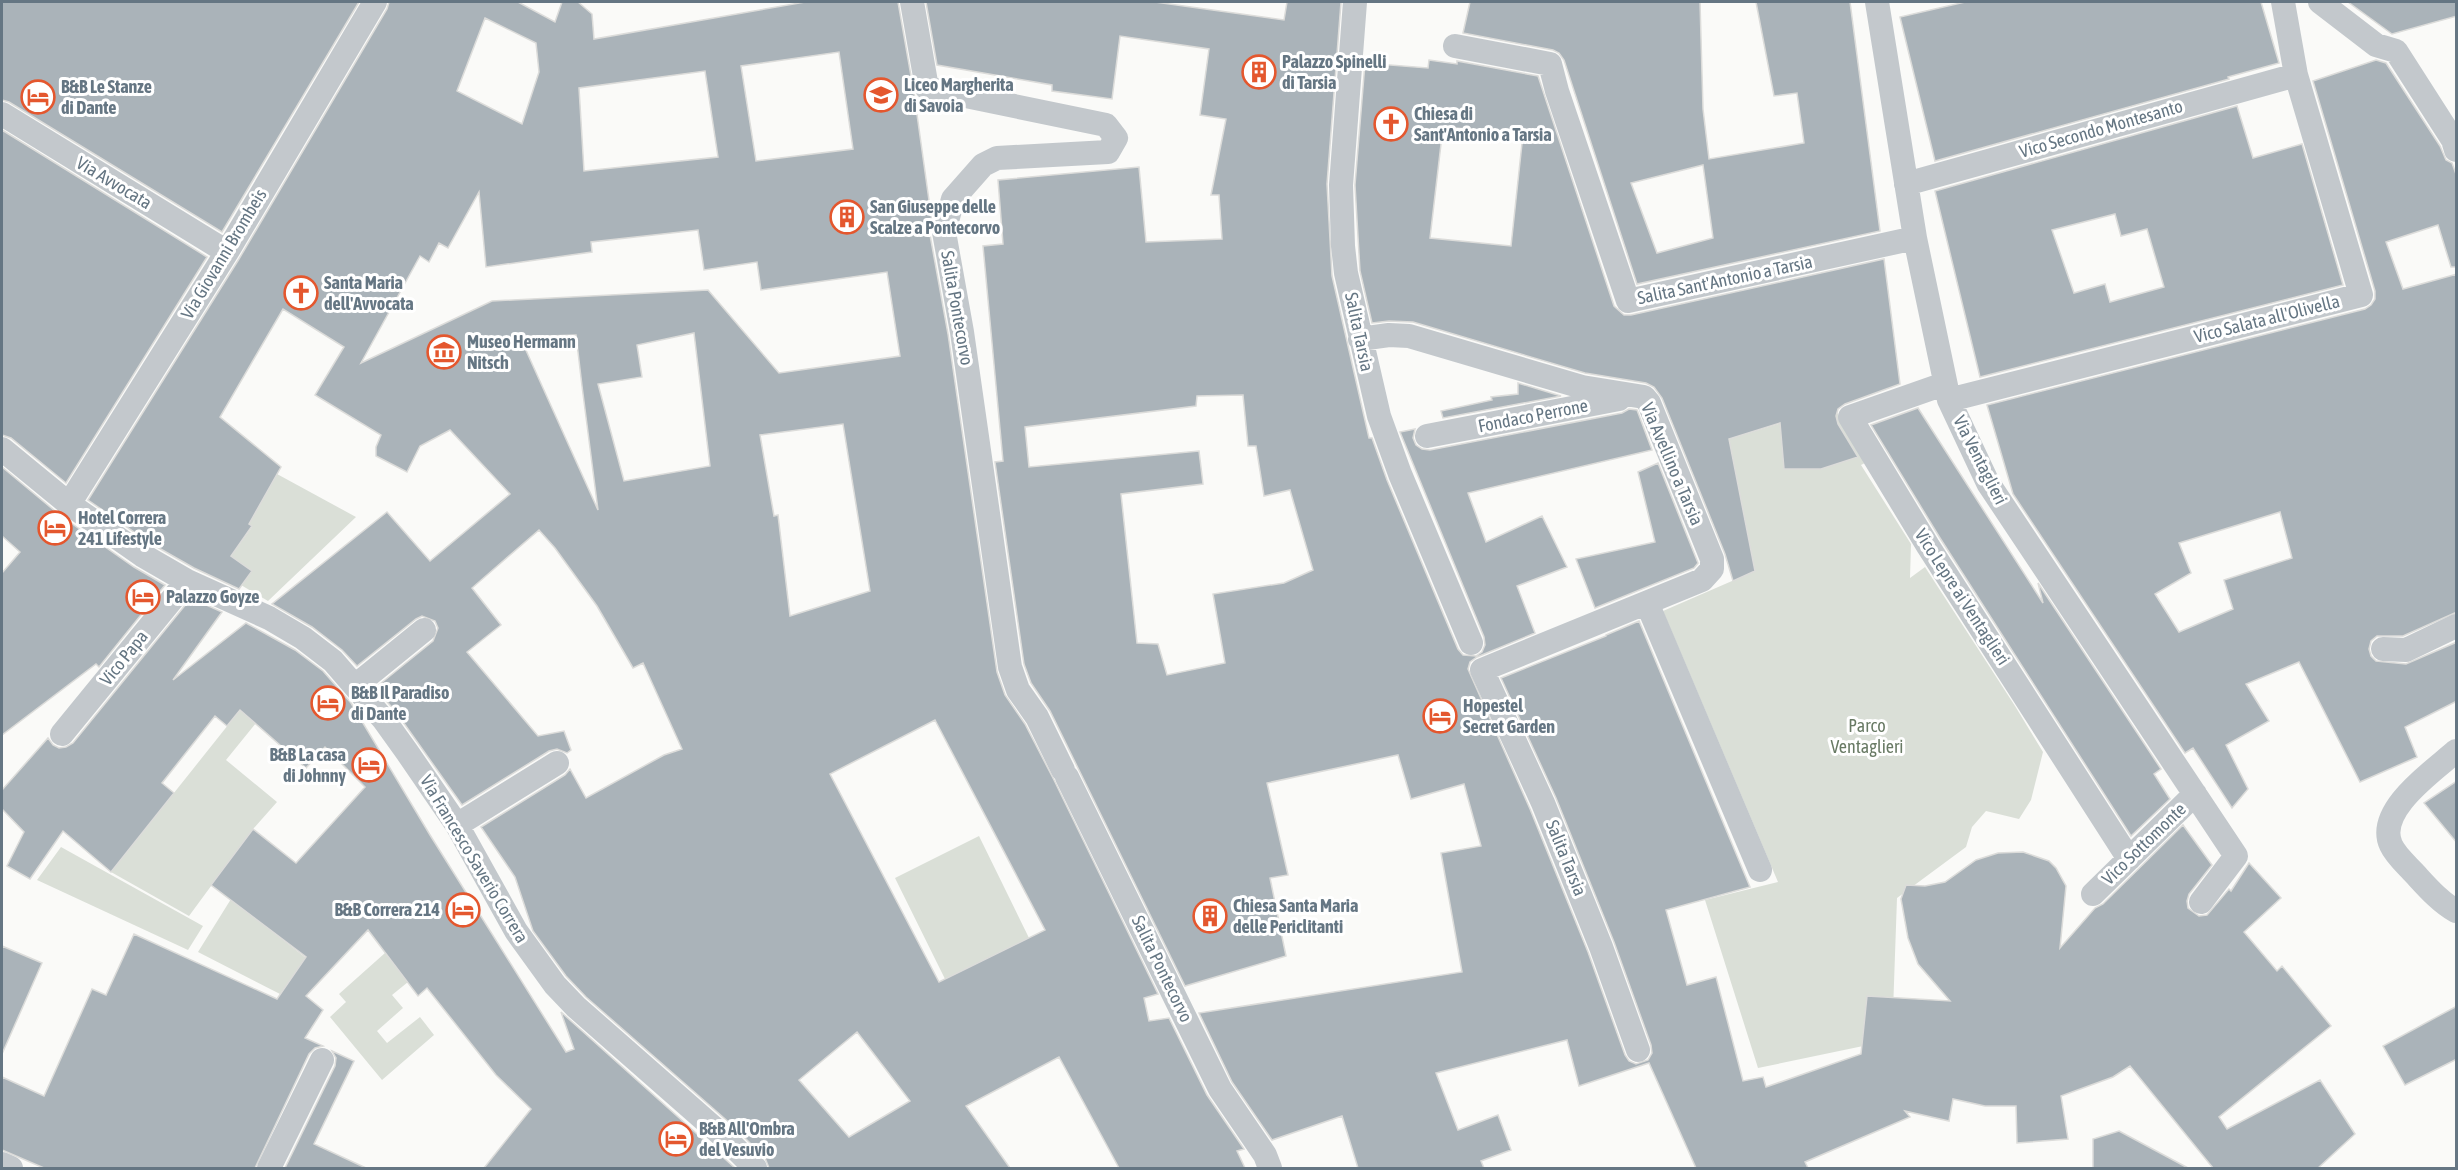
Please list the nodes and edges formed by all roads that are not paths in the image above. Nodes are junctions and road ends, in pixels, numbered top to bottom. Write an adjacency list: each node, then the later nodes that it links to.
1 (375, 2): 13 (street, Via Giovanni Brombeis)
2 (912, 2): 40 (street, Salita Pontecorvo)
3 (1355, 2): 14 (street, Salita Tarsia)
4 (1877, 2): 11 (street, Via Ventaglieri)
5 (2283, 2): 8 (street)
6 (2320, 2): 10 (street)
7 (1455, 46): 12 (street, Salita Sant'Antonio a Tarsia)
8 (2296, 75): 11 (street, Vico Secondo Montesanto); 15 (street, Vico Salata all'Olivella)
9 (2, 114): 13 (street, Via Avvocata)
10 (2457, 150)
11 (1906, 184): 12 (street, Via Ventaglieri)
12 (1915, 238): 15 (street, Via Ventaglieri)
13 (227, 252): 19 (street, Via Giovanni Brombeis)
14 (1360, 339): 16 (street, Via Avellino a Tarsia); 17 (street, Salita Tarsia)
15 (1947, 392): 31 (street, Via Ventaglieri); 33 (street, Vico Lepre ai Ventaglieri)
16 (1638, 395): 17 (street, Fondaco Perrone); 21 (street, Via Avellino a Tarsia)
17 (1407, 440): 24 (street, Salita Tarsia)
18 (2, 449): 19 (street, Via Francesco Saverio Correra)
19 (69, 504): 20 (street, Via Francesco Saverio Correra)
20 (187, 581): 27 (street, Via Francesco Saverio Correra); 28 (street, Vico Papa)
21 (1647, 603): 26 (street, Via Avellino a Tarsia); 34 (street)
22 (2457, 626): 25 (street)
23 (424, 630): 27 (street)
24 (1471, 644)
25 (2383, 649)
26 (1482, 670): 38 (street, Salita Tarsia)
27 (356, 686): 32 (street, Via Francesco Saverio Correra)
28 (62, 734)
29 (2457, 751): 37 (street)
30 (557, 763): 32 (street)
31 (2195, 794): 33 (street, Vico Sottomonte); 36 (street, Via Ventaglieri)
32 (457, 825): 44 (street, Via Francesco Saverio Correra)
33 (2129, 859): 35 (street, Vico Sottomonte)
34 (1760, 870)
35 (2093, 894)
36 (2201, 902)
37 (2457, 911)
38 (1638, 1050)
39 (322, 1060): 43 (street)
40 (1268, 1162)
41 (2, 1164): 42 (street)
42 (11, 1168)
43 (269, 1168)
44 (755, 1168)

